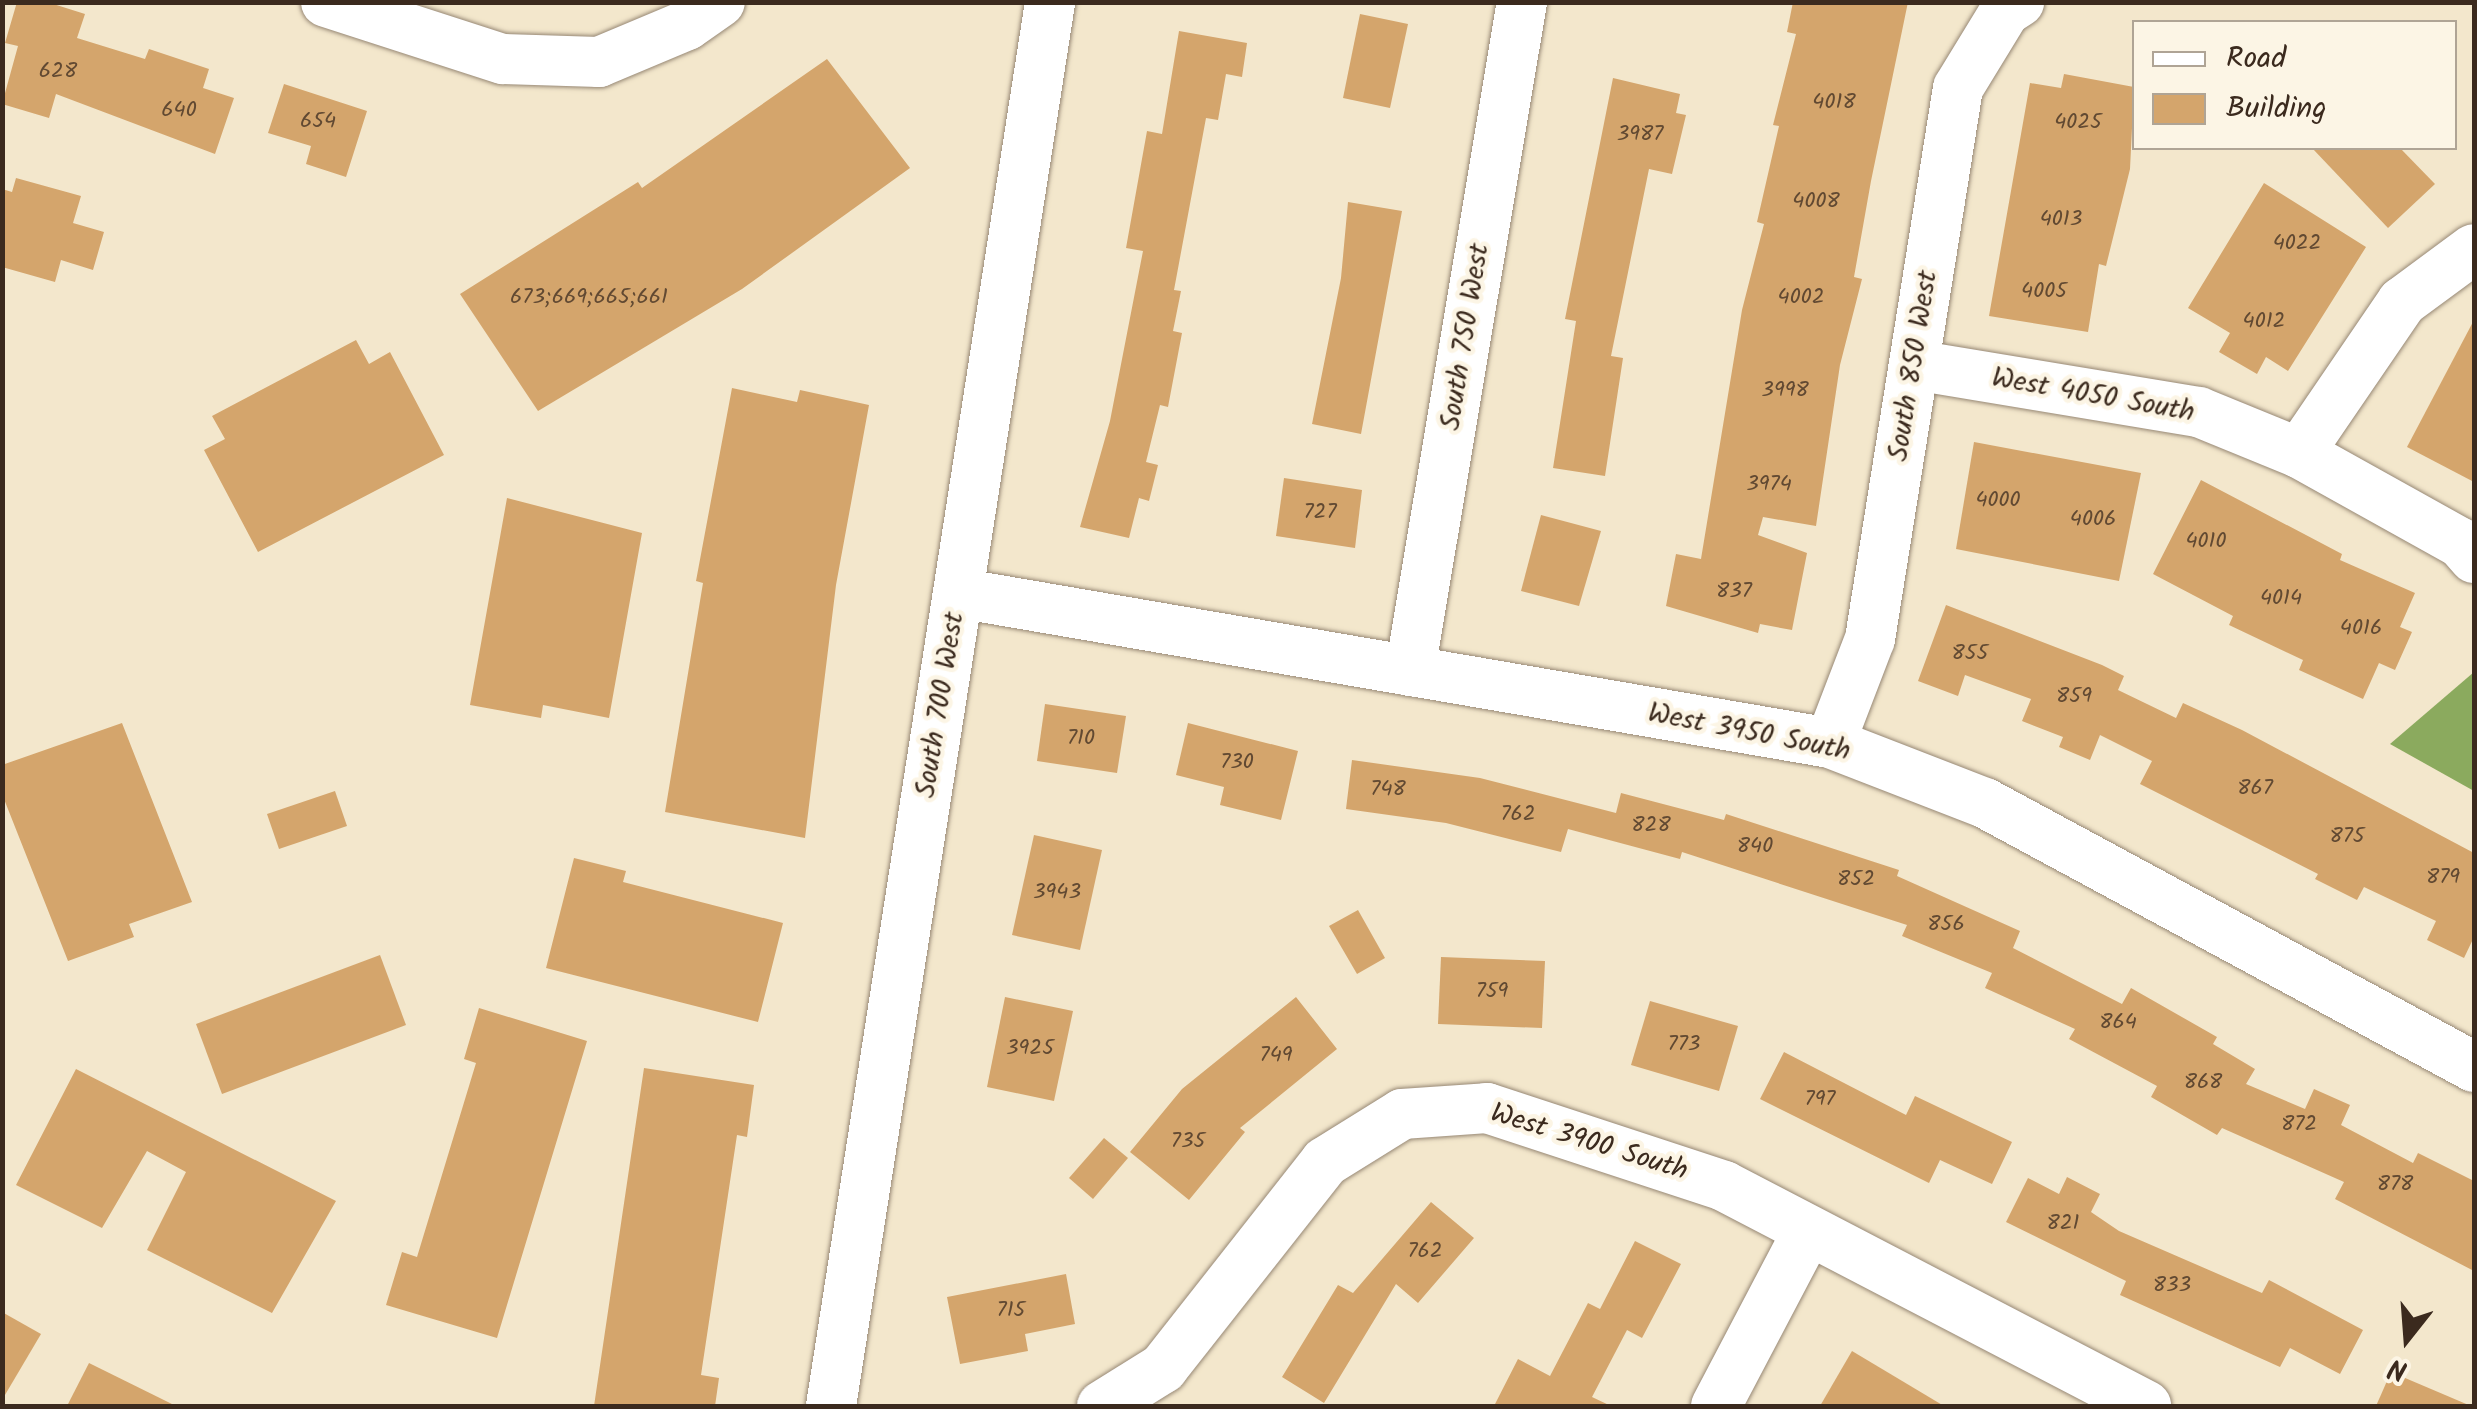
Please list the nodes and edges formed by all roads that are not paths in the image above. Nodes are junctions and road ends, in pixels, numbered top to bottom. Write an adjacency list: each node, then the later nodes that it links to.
1 (720, 2): 5 (street)
2 (1050, 2): 10 (street, South 700 West)
3 (1522, 2): 11 (street, South 750 West)
4 (2019, 2): 7 (street, South 850 West)
5 (333, 4)
6 (2474, 249): 8 (street)
7 (1914, 365): 8 (street, West 4050 South); 12 (street, South 850 West)
8 (2299, 453): 9 (street, West 4050 South)
9 (2474, 558)
10 (958, 593): 11 (street, West 3950 South); 15 (street, South 700 West)
11 (1410, 671): 12 (street, West 3950 South)
12 (1830, 743): 13 (street, West 3950 South)
13 (2474, 1067)
14 (1807, 1233): 16 (street, West 3900 South); 17 (street); 18 (street, West 3900 South)
15 (831, 1406)
16 (1102, 1406)
17 (1716, 1406)
18 (2146, 1406)

